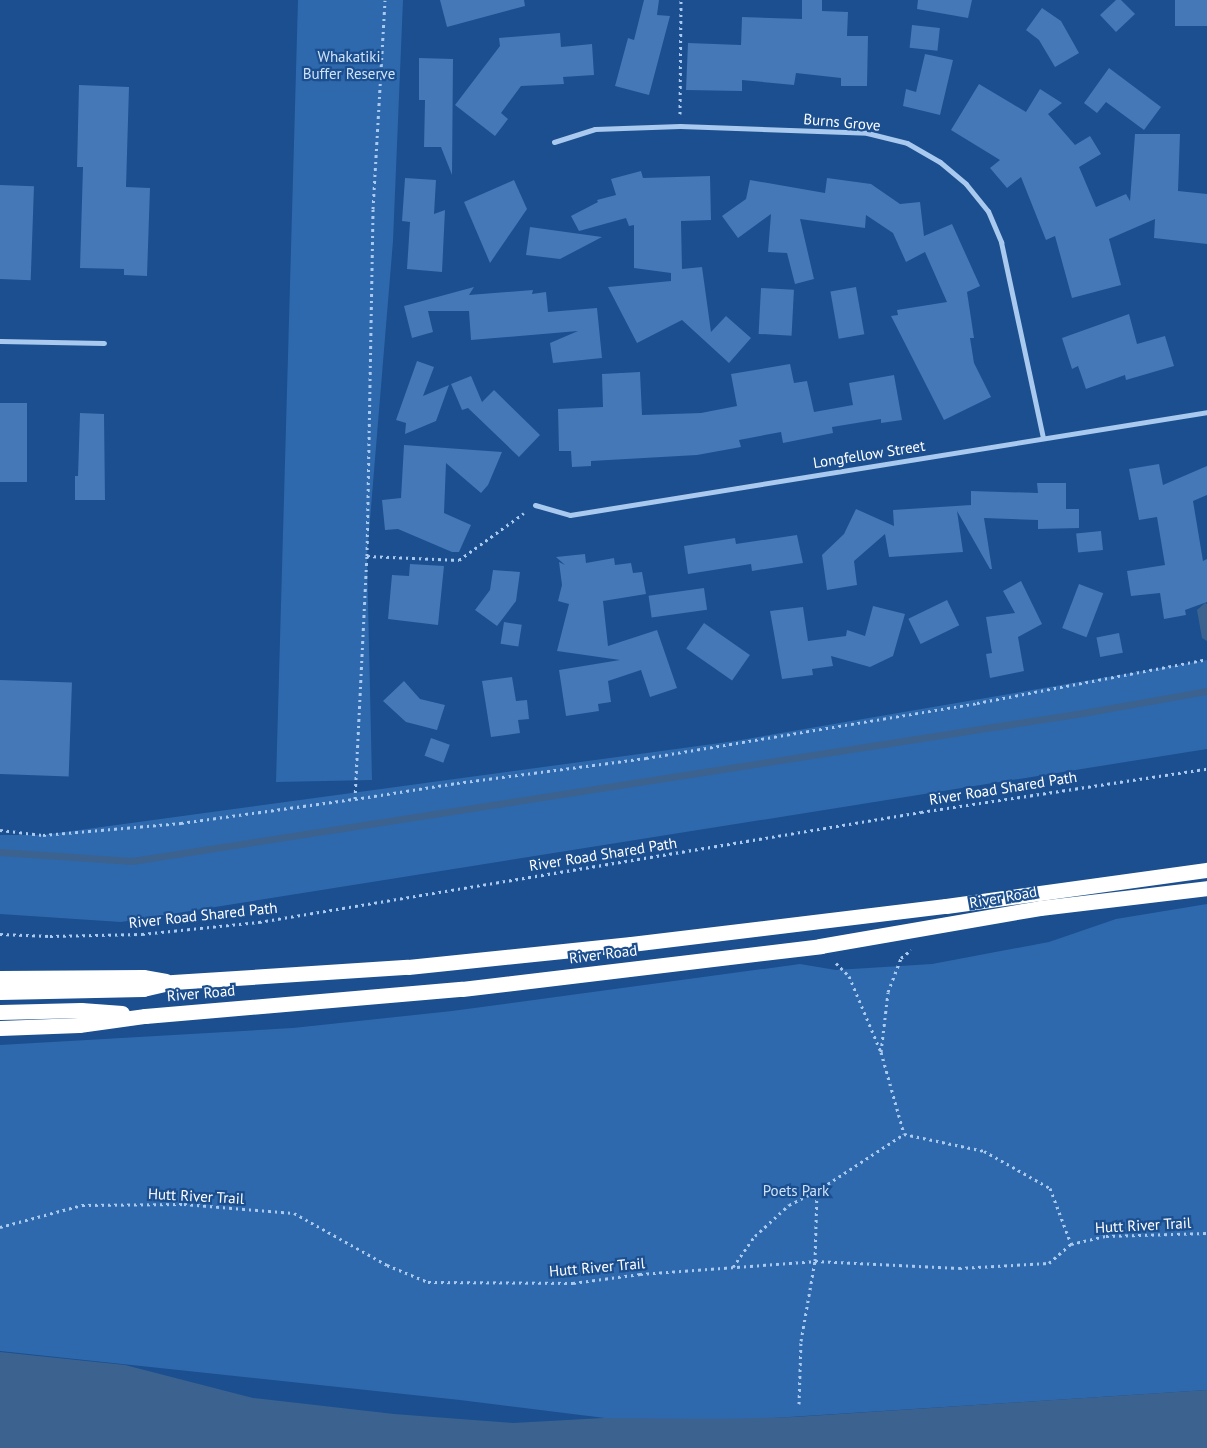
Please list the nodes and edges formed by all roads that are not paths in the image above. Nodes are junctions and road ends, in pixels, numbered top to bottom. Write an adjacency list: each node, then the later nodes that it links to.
1 (554, 142): 5 (street, Burns Grove)
2 (0, 341): 3 (street)
3 (104, 343)
4 (1207, 412): 5 (street, Longfellow Street)
5 (1043, 438): 6 (street, Longfellow Street)
6 (535, 505)
7 (1207, 870): 10 (highway, River Road)
8 (1207, 888): 13 (highway, River Road)
9 (0, 978): 10 (highway)
10 (173, 982): 11 (highway, River Road)
11 (0, 992)
12 (0, 1012): 13 (highway)
13 (146, 1016): 14 (highway, River Road)
14 (0, 1028)

